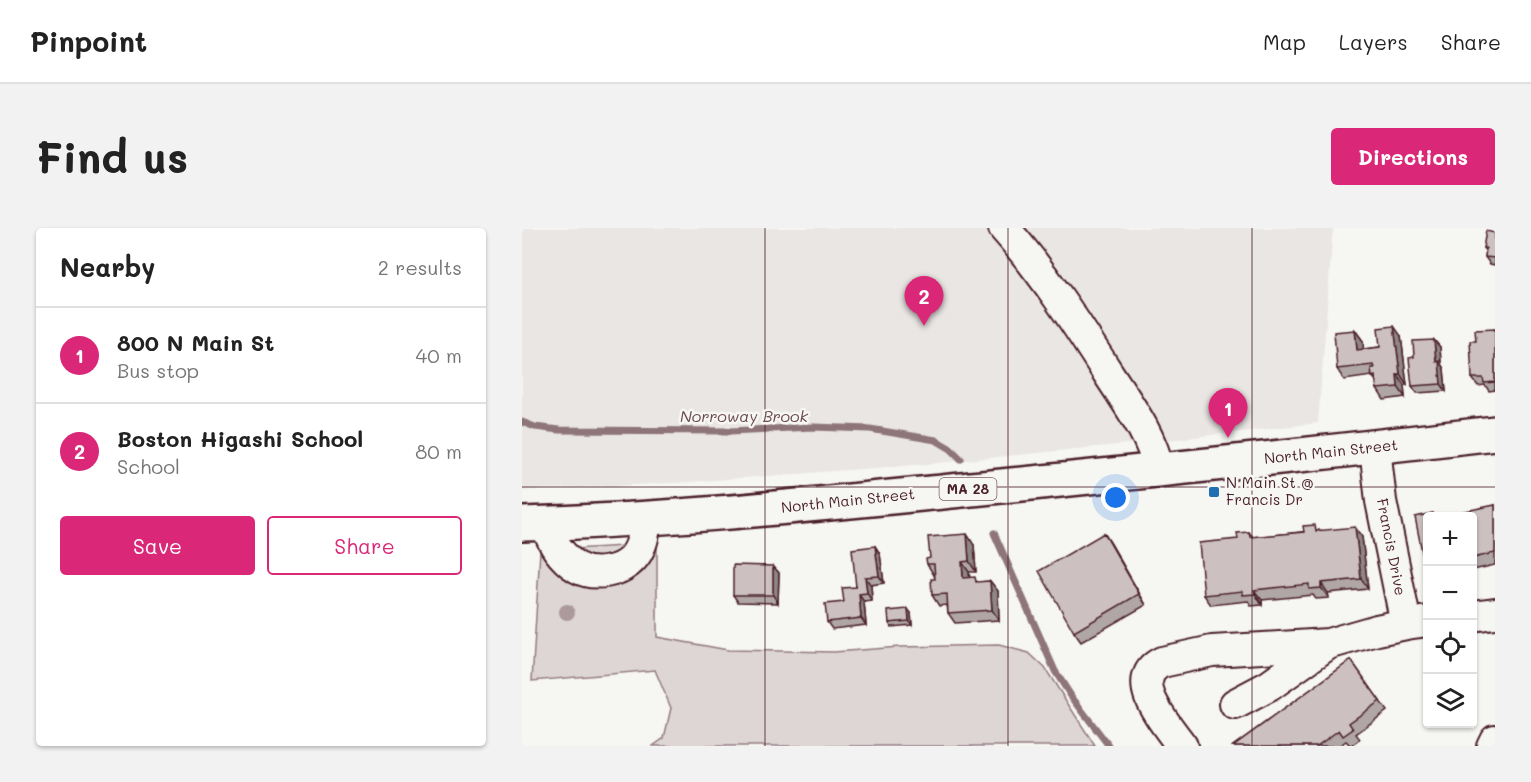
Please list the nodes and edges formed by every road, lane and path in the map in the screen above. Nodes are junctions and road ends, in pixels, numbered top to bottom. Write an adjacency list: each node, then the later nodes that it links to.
1 (1004, 228): 4 (street)
2 (1495, 433): 3 (main road, North Main Street / MA 28)
3 (1375, 447): 4 (main road, North Main Street / MA 28); 9 (street, Francis Drive)
4 (1159, 470): 5 (main road, North Main Street / MA 28)
5 (647, 518): 6 (main road, North Main Street / MA 28); 6 (street)
6 (533, 524)
7 (1495, 613): 8 (street)
8 (1477, 615)
9 (1417, 622): 10 (street)
10 (1328, 644): 11 (street); 13 (street)
11 (1236, 704)
12 (1495, 740): 14 (street)
13 (1182, 746)
14 (1492, 746)

